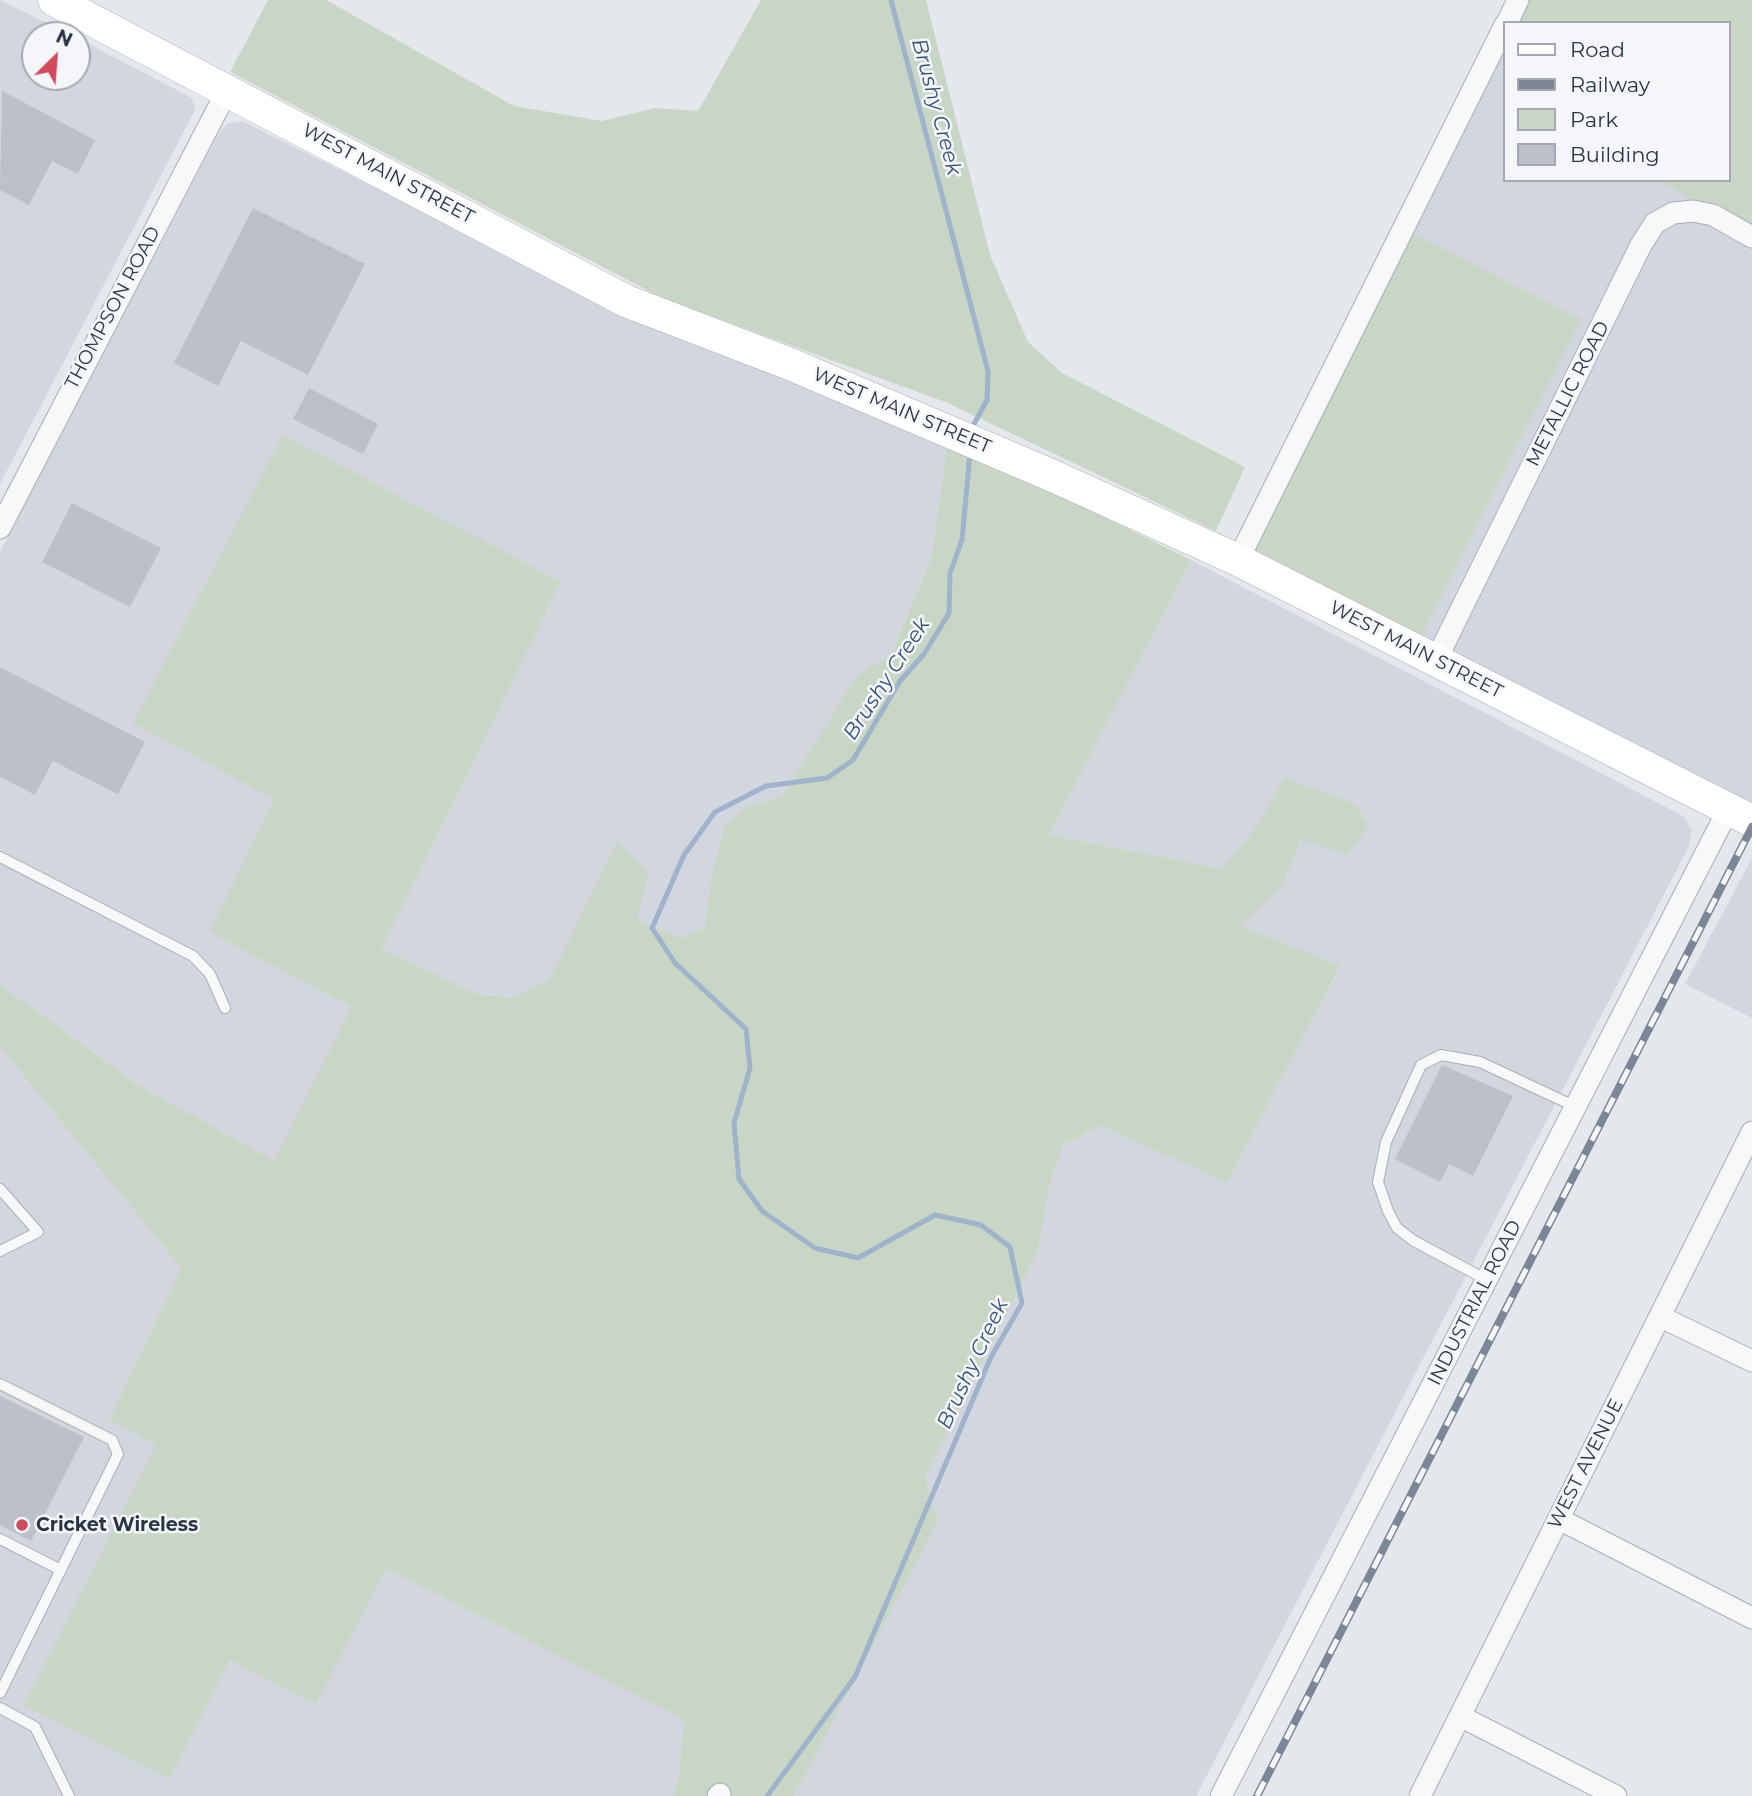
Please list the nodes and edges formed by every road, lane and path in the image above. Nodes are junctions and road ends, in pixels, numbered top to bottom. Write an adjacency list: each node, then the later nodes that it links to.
1 (54, 0): 5 (main road, WEST MAIN STREET)
2 (1518, 0): 3 (street)
3 (1508, 21)
4 (1504, 28): 8 (street)
5 (228, 89): 7 (street, THOMPSON ROAD); 8 (main road, WEST MAIN STREET)
6 (1752, 237): 9 (street, METALLIC ROAD)
7 (0, 528)
8 (1238, 560): 9 (main road, WEST MAIN STREET)
9 (1436, 660): 10 (main road, WEST MAIN STREET)
10 (1740, 816): 13 (street, INDUSTRIAL ROAD)
11 (0, 857): 12 (lane)
12 (225, 1008)
13 (1576, 1107): 17 (street, INDUSTRIAL ROAD); 17 (lane)
14 (1752, 1132): 18 (street, WEST AVENUE)
15 (0, 1189): 16 (lane)
16 (0, 1251)
17 (1487, 1280): 29 (street, INDUSTRIAL ROAD)
18 (1661, 1317): 19 (street); 21 (street, WEST AVENUE)
19 (1752, 1361)
20 (0, 1384): 23 (lane)
21 (1559, 1519): 24 (street); 27 (street, WEST AVENUE)
22 (0, 1539): 23 (lane)
23 (61, 1570): 25 (lane)
24 (1752, 1618)
25 (0, 1693)
26 (0, 1708): 28 (lane)
27 (1460, 1716): 30 (street, WEST AVENUE); 31 (street)
28 (69, 1796)
29 (1221, 1796)
30 (1420, 1796)
31 (1616, 1796)

